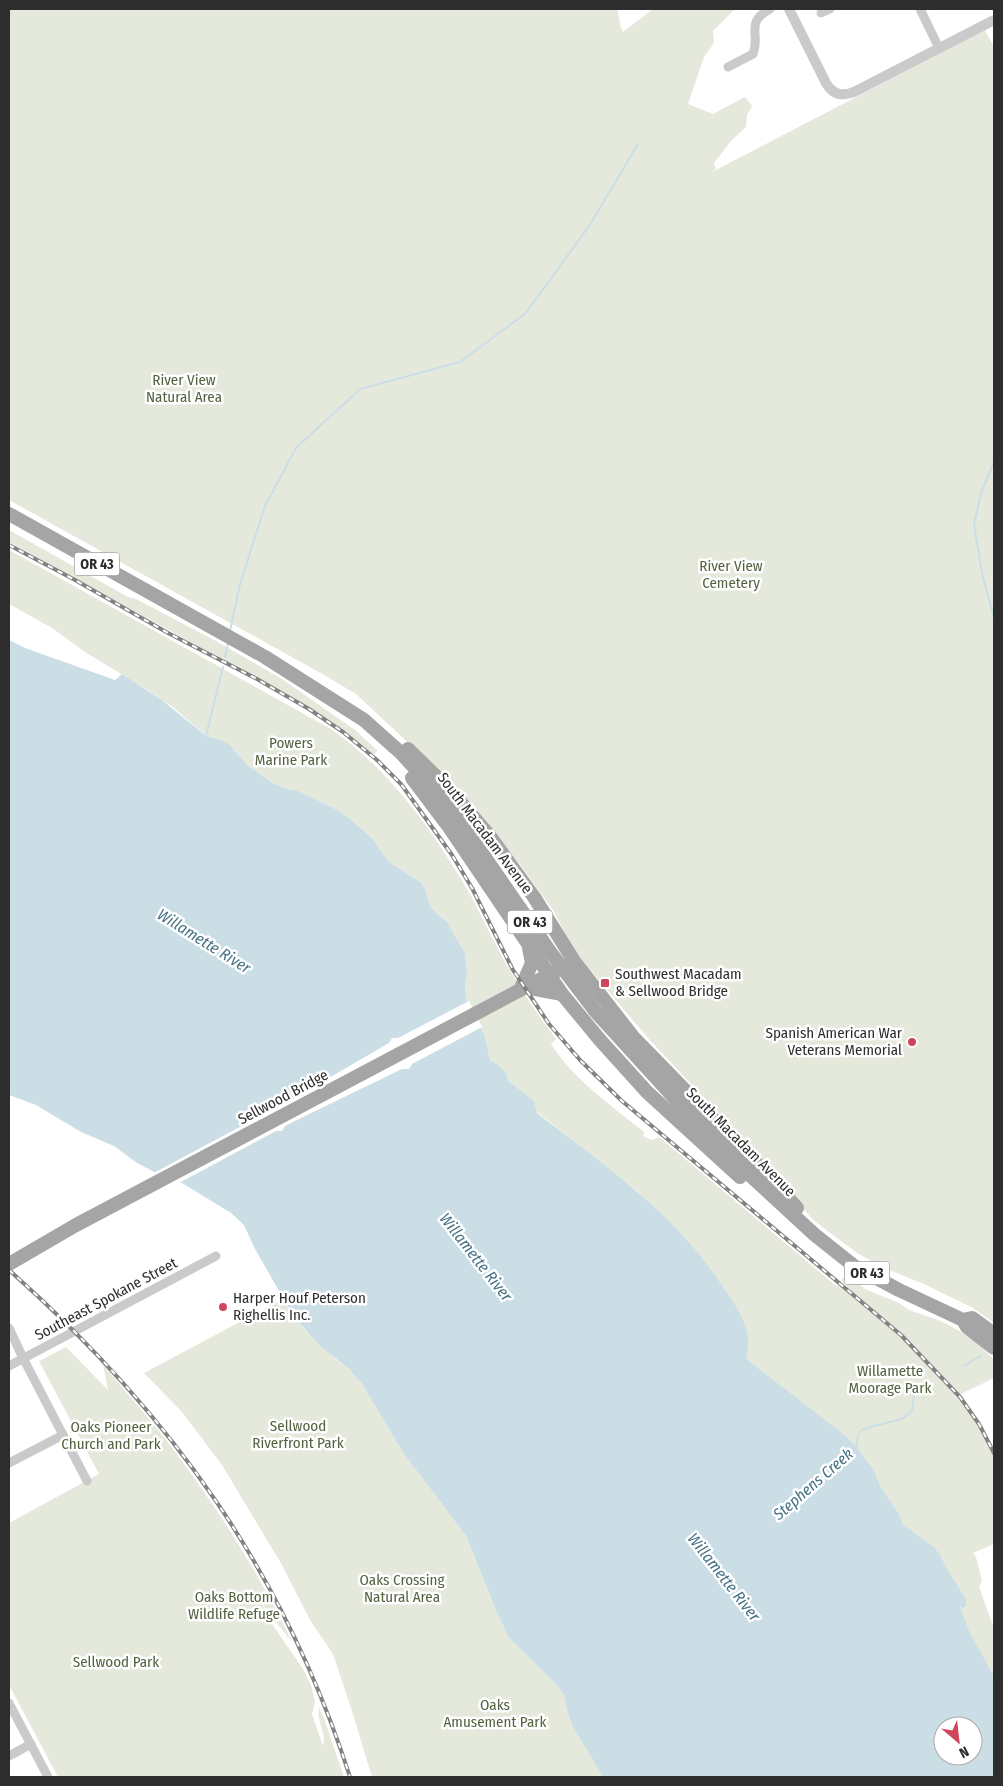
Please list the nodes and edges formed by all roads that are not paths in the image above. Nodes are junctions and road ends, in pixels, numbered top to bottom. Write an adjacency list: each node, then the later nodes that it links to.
1 (770, 9): 8 (street)
2 (789, 9): 7 (street)
3 (830, 9): 5 (street)
4 (920, 9): 7 (street)
5 (821, 13)
6 (994, 20): 7 (street)
7 (939, 48)
8 (728, 67)
9 (9, 514): 10 (main road, South Macadam Avenue / OR 43)
10 (364, 720): 11 (main road); 12 (main road); 16 (main road, South Macadam Avenue / OR 43)
11 (529, 948): 13 (main road); 14 (main road)
12 (573, 962): 13 (main road, Sellwood Bridge); 17 (main road)
13 (550, 974): 14 (main road, Sellwood Bridge); 15 (main road)
14 (523, 988): 15 (main road); 19 (main road, Sellwood Bridge)
15 (562, 994): 16 (main road)
16 (784, 1207): 17 (main road, South Macadam Avenue / OR 43)
17 (815, 1236): 20 (main road, South Macadam Avenue / OR 43)
18 (216, 1256): 24 (street, Southeast Spokane Street)
19 (9, 1264)
20 (963, 1320): 22 (main road, South Macadam Avenue / OR 43); 23 (main road, South Macadam Avenue / OR 43)
21 (9, 1328): 24 (street)
22 (994, 1334)
23 (994, 1348)
24 (23, 1358): 25 (street, Southeast Spokane Street); 26 (street)
25 (9, 1366)
26 (63, 1435): 27 (street); 28 (street)
27 (9, 1463)
28 (87, 1480)
29 (9, 1703): 30 (street)
30 (31, 1744): 31 (street); 32 (street)
31 (9, 1756)
32 (48, 1777)

